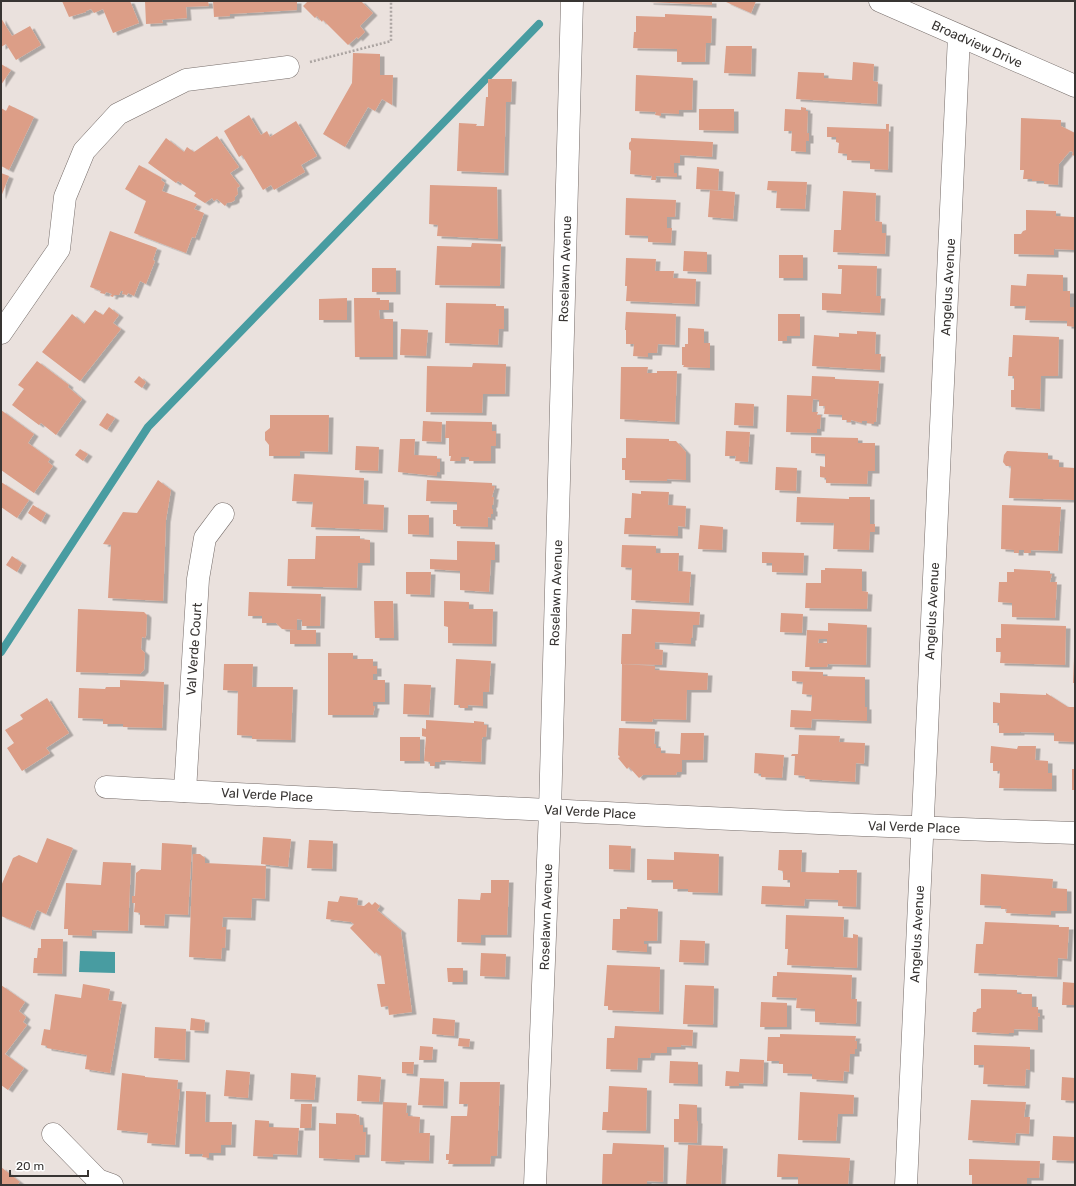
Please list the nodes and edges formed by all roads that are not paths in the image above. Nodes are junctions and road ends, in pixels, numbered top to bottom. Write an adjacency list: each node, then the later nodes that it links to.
1 (572, 1): 10 (street, Roselawn Avenue)
2 (880, 1): 3 (street, Broadview Drive)
3 (959, 36): 5 (street, Broadview Drive); 11 (street, Angelus Avenue)
4 (288, 67): 6 (street)
5 (1075, 86)
6 (1, 333)
7 (223, 514): 9 (street, Val Verde Court)
8 (106, 787): 9 (street, Val Verde Place)
9 (185, 791): 10 (street, Val Verde Place)
10 (550, 811): 11 (street, Val Verde Place); 15 (street, Roselawn Avenue)
11 (922, 828): 12 (street, Val Verde Place); 16 (street, Angelus Avenue)
12 (1075, 833)
13 (53, 1134): 14 (street)
14 (112, 1185)
15 (535, 1185)
16 (906, 1185)

